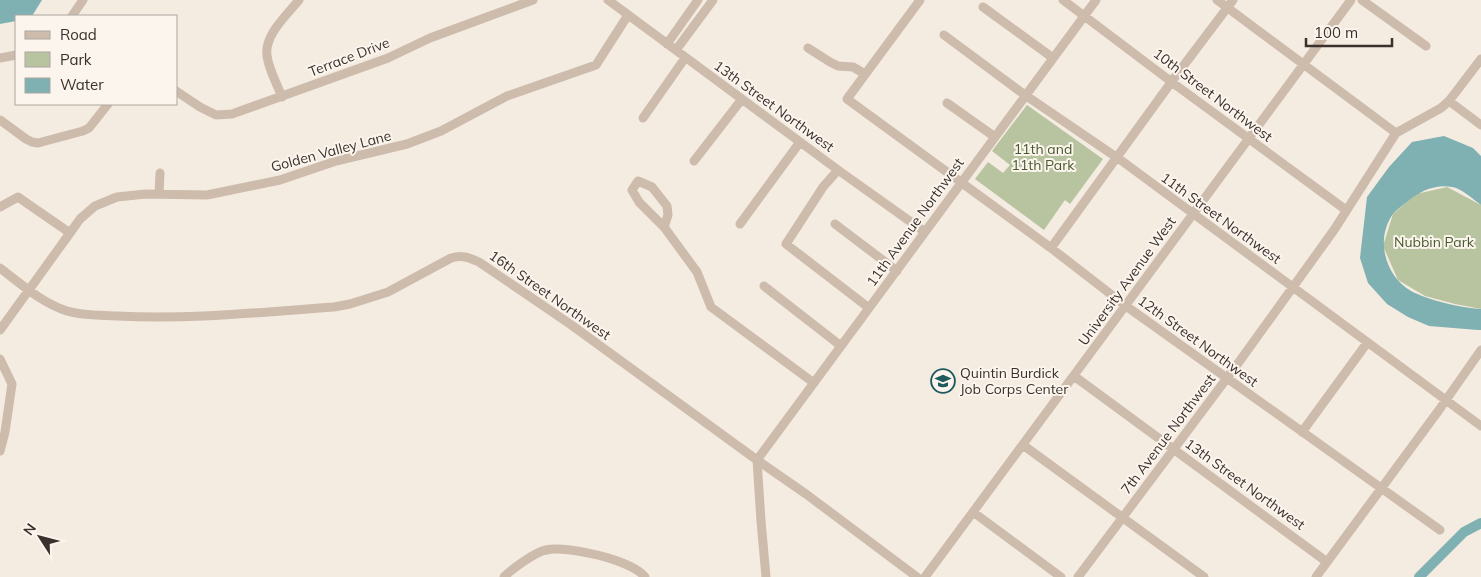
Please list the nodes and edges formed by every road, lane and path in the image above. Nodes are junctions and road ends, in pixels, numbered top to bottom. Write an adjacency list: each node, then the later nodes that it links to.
1 (83, 0): 16 (street)
2 (299, 0): 34 (street)
3 (534, 0): 34 (street, Terrace Drive)
4 (608, 0): 17 (street, 13th Street Northwest)
5 (698, 0): 20 (street)
6 (713, 0): 23 (street)
7 (920, 0): 30 (street)
8 (1063, 0): 18 (street, 10th Street Northwest)
9 (1096, 0): 18 (street, 11th Avenue Northwest)
10 (1217, 0): 15 (street)
11 (1233, 0): 15 (street)
12 (1351, 0): 29 (street, University Avenue West)
13 (1362, 0): 21 (street)
14 (983, 7): 27 (street)
15 (1228, 8): 29 (street); 31 (street)
16 (74, 15)
17 (628, 15): 20 (street, 13th Street Northwest); 51 (street, Golden Valley Lane)
18 (1084, 16): 27 (street, 11th Avenue Northwest); 31 (street, 10th Street Northwest)
19 (944, 35): 33 (street, 11th Street Northwest)
20 (667, 44): 23 (street, 13th Street Northwest)
21 (1426, 46)
22 (808, 48): 30 (street)
23 (676, 50): 26 (street, 13th Street Northwest)
24 (15, 55): 25 (street)
25 (0, 58)
26 (686, 58): 35 (street, 13th Street Northwest); 39 (street)
27 (1053, 58): 33 (street, 11th Avenue Northwest)
28 (1481, 60): 36 (street)
29 (1304, 64): 42 (street); 44 (street, University Avenue West)
30 (865, 74): 50 (street, 12th Street Northwest)
31 (1171, 82): 44 (street, 10th Street Northwest); 46 (street)
32 (178, 92): 34 (street, Terrace Drive)
33 (1025, 95): 43 (street, 11th Avenue Northwest); 46 (street, 11th Street Northwest)
34 (282, 97)
35 (742, 99): 45 (street, 13th Street Northwest); 47 (street)
36 (1449, 102): 41 (street); 42 (street)
37 (947, 103): 43 (street)
38 (107, 105): 40 (street)
39 (643, 118)
40 (0, 120)
41 (1481, 125)
42 (1396, 133): 53 (street, 7th Avenue Northwest)
43 (995, 137): 50 (street, 11th Avenue Northwest)
44 (1249, 139): 53 (street, 10th Street Northwest); 54 (street, University Avenue West)
45 (800, 142): 48 (street, 13th Street Northwest); 55 (street)
46 (1115, 158): 54 (street, 11th Street Northwest); 60 (street)
47 (694, 161)
48 (838, 170): 58 (street, 13th Street Northwest); 67 (street)
49 (160, 173): 51 (street)
50 (961, 182): 58 (street, 11th Avenue Northwest); 60 (street, 12th Street Northwest)
51 (159, 194): 59 (street, Golden Valley Lane)
52 (0, 207): 59 (street)
53 (1346, 210): 64 (street, 7th Avenue Northwest)
54 (1193, 214): 64 (street, 11th Street Northwest); 66 (street, University Avenue West)
55 (740, 224)
56 (835, 224): 62 (street)
57 (664, 227): 57 (street); 77 (street)
58 (925, 232): 62 (street, 11th Avenue Northwest)
59 (70, 233): 65 (street, Golden Valley Lane)
60 (1051, 248): 66 (street, 12th Street Northwest)
61 (0, 268): 65 (street, 16th Street Northwest)
62 (897, 271): 67 (street, 11th Avenue Northwest)
63 (764, 286): 72 (street)
64 (1292, 286): 71 (street, 11th Street Northwest); 76 (street, 7th Avenue Northwest)
65 (28, 289): 69 (street, Golden Valley Lane); 84 (street, 16th Street Northwest)
66 (1126, 306): 75 (street, University Avenue West); 76 (street, 12th Street Northwest)
67 (869, 308): 72 (street, 11th Avenue Northwest)
68 (0, 312): 69 (street)
69 (8, 317): 70 (street, Golden Valley Lane)
70 (0, 330)
71 (1367, 343): 78 (street, 11th Street Northwest); 80 (street)
72 (841, 346): 77 (street, 11th Avenue Northwest)
73 (1481, 350): 78 (street)
74 (0, 359): 83 (street)
75 (1074, 376): 81 (street, University Avenue West); 82 (street, 13th Street Northwest)
76 (1226, 378): 80 (street, 12th Street Northwest); 82 (street, 7th Avenue Northwest)
77 (814, 383): 84 (street, 11th Avenue Northwest)
78 (1446, 400): 79 (street, 11th Street Northwest); 85 (street)
79 (1481, 426)
80 (1302, 432): 85 (street, 12th Street Northwest)
81 (1023, 445): 86 (street, University Avenue West); 87 (street)
82 (1174, 449): 87 (street, 7th Avenue Northwest); 89 (street, 13th Street Northwest)
83 (0, 451)
84 (758, 460): 92 (street); 93 (street, 16th Street Northwest)
85 (1380, 488): 88 (street, 12th Street Northwest); 89 (street)
86 (973, 512): 94 (street, University Avenue West); 95 (street)
87 (1122, 518): 96 (street, 7th Avenue Northwest); 97 (street)
88 (1440, 530)
89 (1327, 562): 98 (street)
90 (504, 577): 91 (street)
91 (645, 577)
92 (766, 577)
93 (917, 577)
94 (925, 577)
95 (1061, 577)
96 (1078, 577)
97 (1204, 577)
98 (1316, 577)

